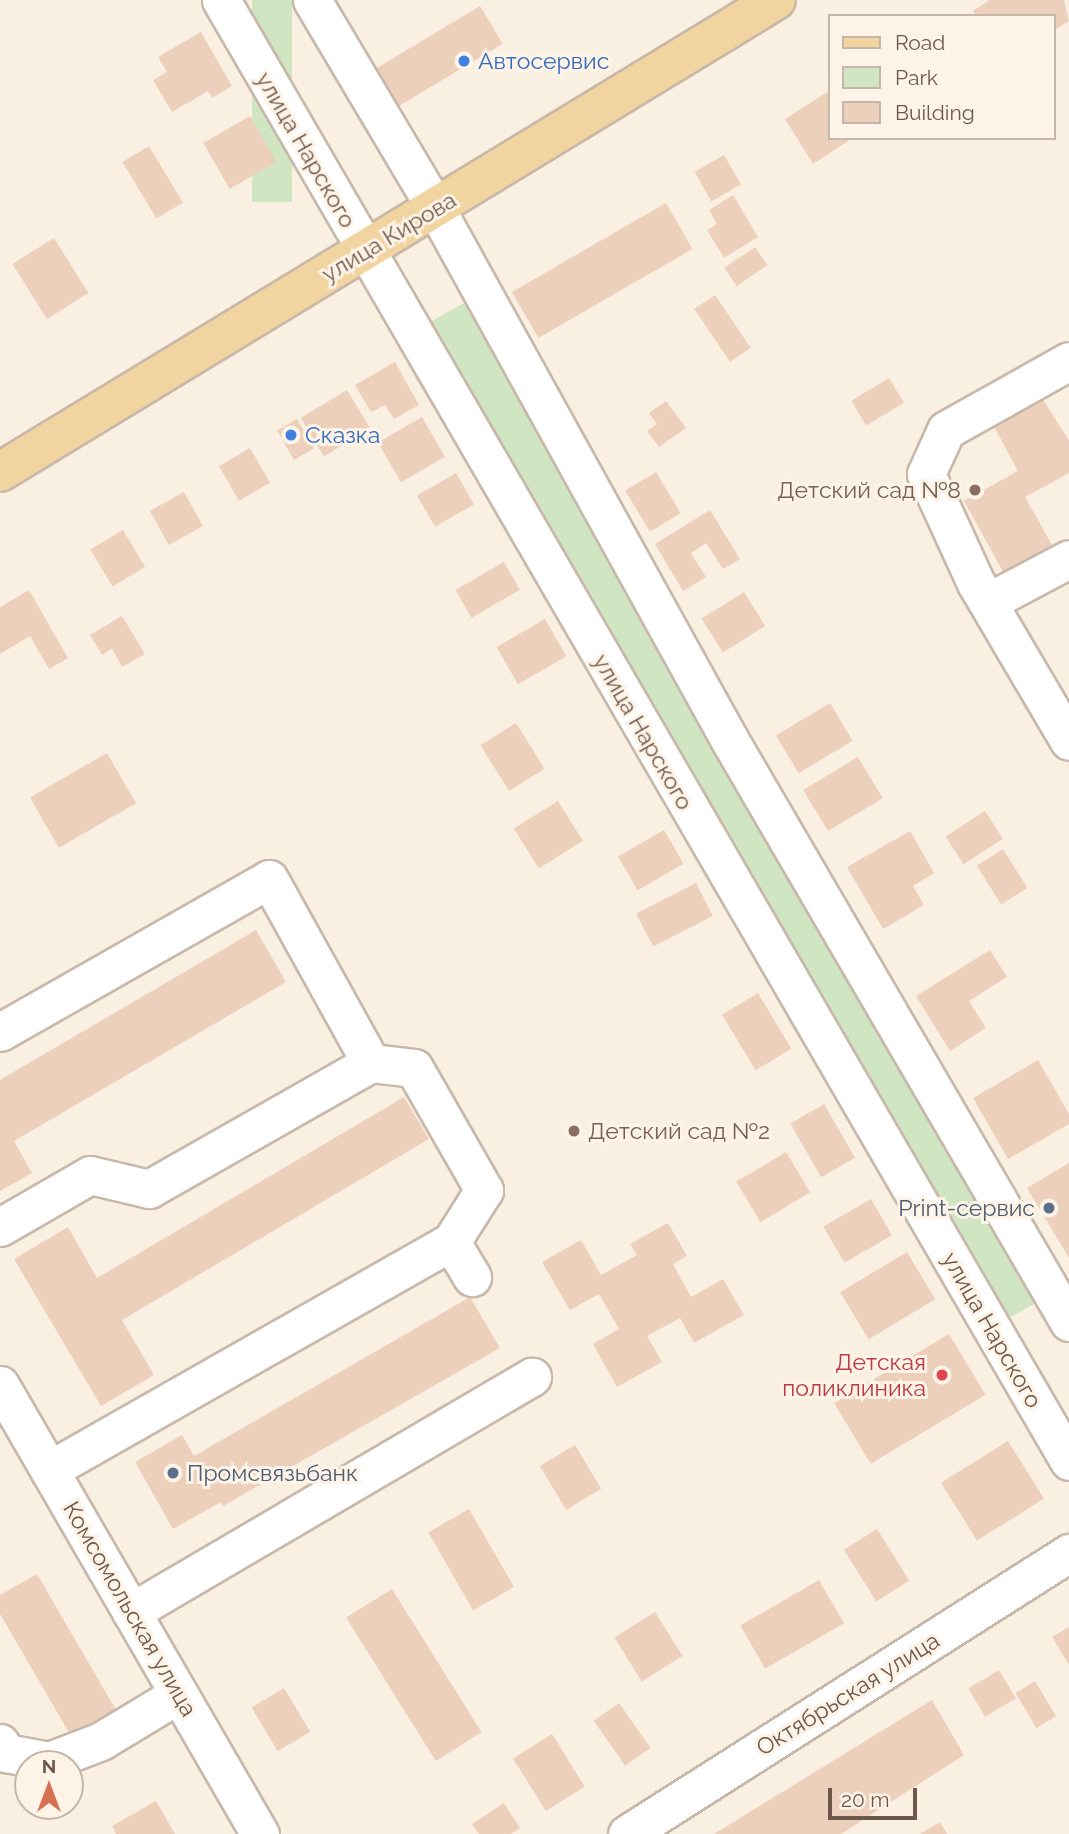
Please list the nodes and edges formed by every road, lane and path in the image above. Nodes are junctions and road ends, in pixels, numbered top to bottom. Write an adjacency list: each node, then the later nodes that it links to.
1 (221, 0): 5 (street, улица Нарского)
2 (312, 0): 4 (street)
3 (776, 0): 4 (main road, улица Кирова)
4 (436, 209): 5 (main road, улица Кирова); 16 (street)
5 (364, 253): 7 (main road, улица Кирова); 19 (street, улица Нарского)
6 (1069, 361): 9 (street)
7 (0, 472)
8 (1069, 559): 9 (street)
9 (990, 601): 10 (street)
10 (1069, 741)
11 (0, 1032): 12 (street)
12 (371, 1063): 13 (street); 14 (street)
13 (0, 1227)
14 (451, 1242): 15 (street); 20 (street)
15 (472, 1277)
16 (1069, 1322)
17 (533, 1377): 22 (street)
18 (0, 1385): 20 (street, Комсомольская улица)
19 (1069, 1461)
20 (50, 1470): 22 (street, Комсомольская улица)
21 (1069, 1553): 26 (street, Октябрьская улица)
22 (131, 1612): 23 (street, Комсомольская улица)
23 (179, 1694): 24 (street); 25 (street, Комсомольская улица)
24 (0, 1743)
25 (260, 1834)
26 (626, 1834)

